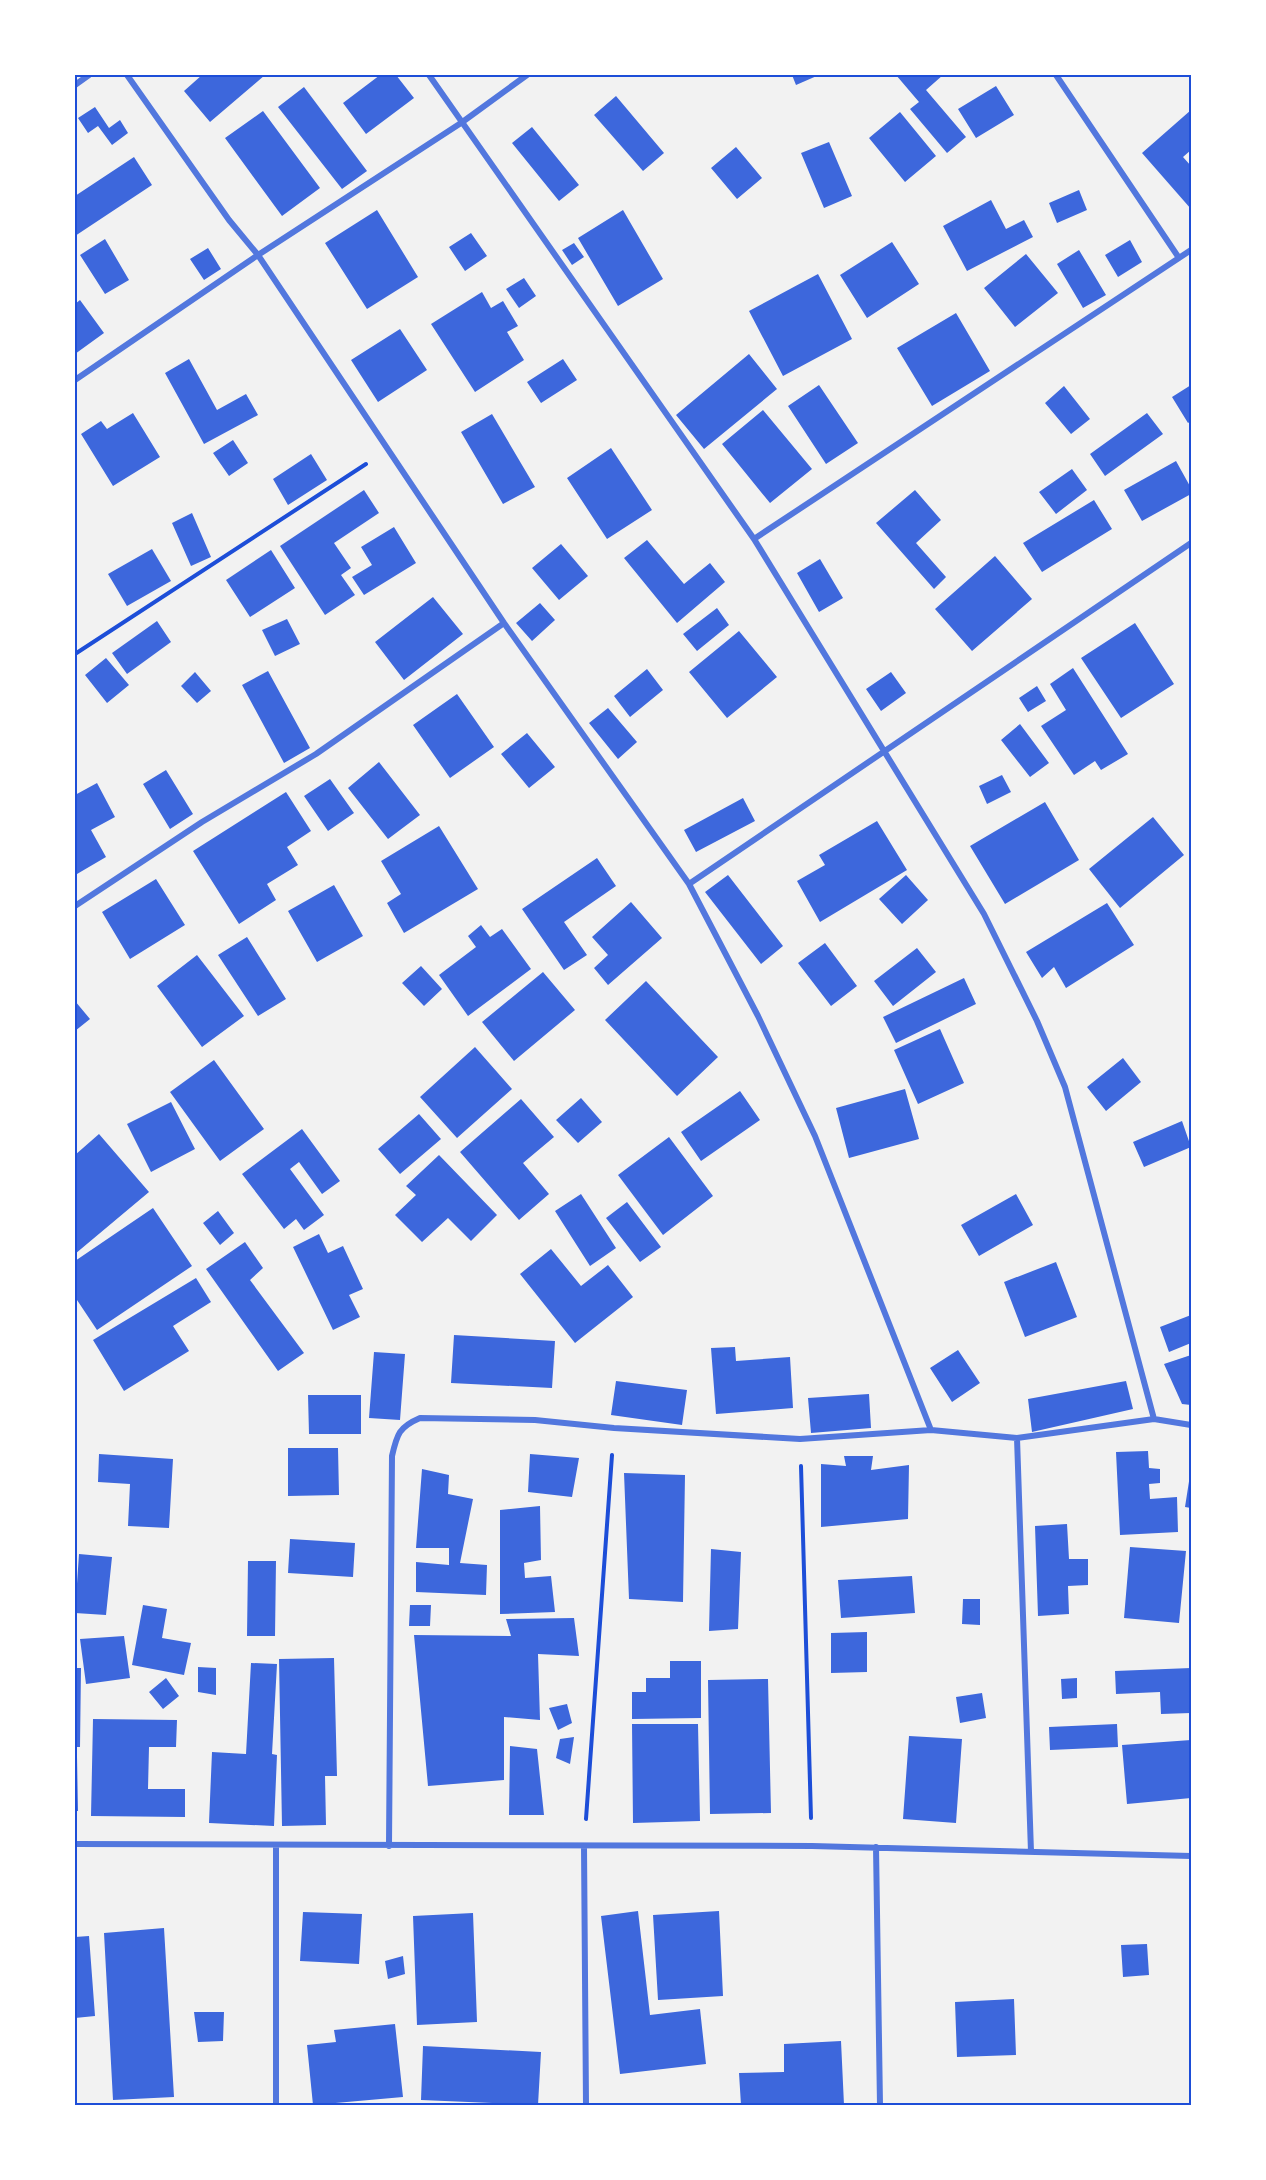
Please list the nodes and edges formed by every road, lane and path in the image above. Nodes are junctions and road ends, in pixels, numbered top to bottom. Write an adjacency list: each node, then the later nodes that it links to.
1 (89, 75): 6 (street)
2 (127, 75): 9 (street)
3 (429, 75): 7 (street)
4 (527, 75): 7 (street)
5 (1056, 75): 10 (street)
6 (75, 84)
7 (461, 123): 9 (street); 13 (street)
8 (1191, 250): 10 (street)
9 (258, 255): 11 (street); 12 (street)
10 (1179, 258): 13 (street)
11 (75, 380)
12 (387, 450): 15 (street); 16 (path)
13 (754, 539): 17 (street)
14 (1191, 543): 17 (street)
15 (504, 623): 18 (street); 19 (street)
16 (75, 654)
17 (886, 751): 18 (street); 20 (street)
18 (689, 884): 23 (street)
19 (75, 906)
20 (1154, 1419): 21 (street); 24 (street)
21 (1191, 1425)
22 (614, 1428): 25 (street); 28 (street); 29 (path)
23 (931, 1430): 24 (street); 25 (street)
24 (1017, 1438): 32 (street)
25 (800, 1439): 30 (path)
26 (75, 1844): 27 (street)
27 (276, 1846): 28 (street); 34 (street)
28 (388, 1846): 29 (street)
29 (584, 1846): 30 (street); 35 (street)
30 (812, 1846): 31 (street)
31 (876, 1847): 32 (street); 36 (street)
32 (1031, 1852): 33 (street)
33 (1191, 1856)
34 (276, 2105)
35 (586, 2105)
36 (880, 2105)

